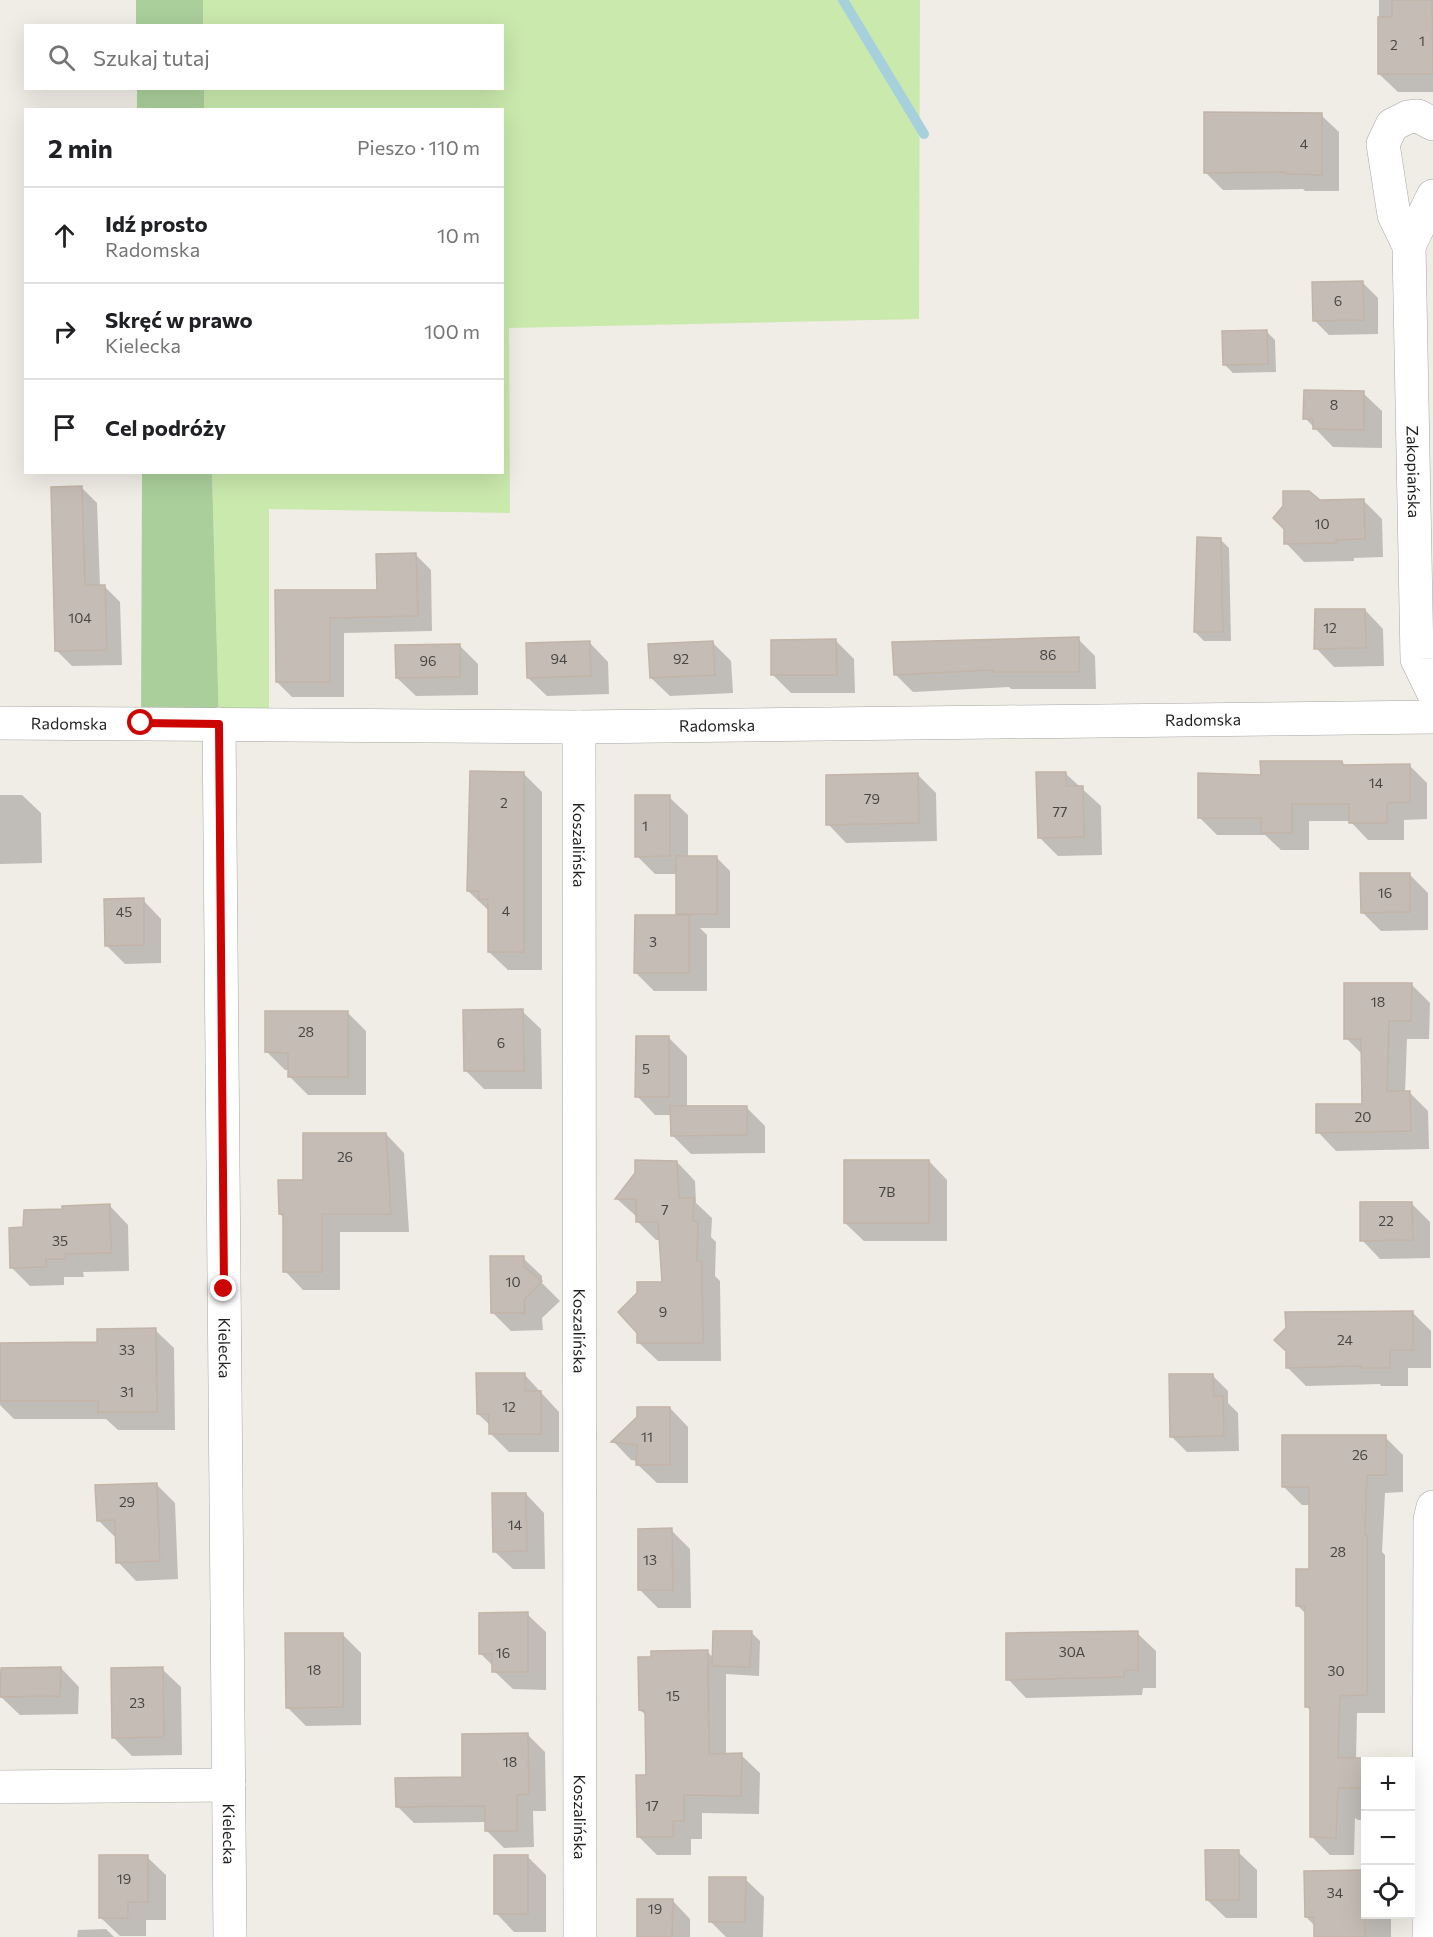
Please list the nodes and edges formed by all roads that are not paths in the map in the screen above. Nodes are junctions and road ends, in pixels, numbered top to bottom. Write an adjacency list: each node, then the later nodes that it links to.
1 (1433, 124): 3 (street, Zakopiańska)
2 (1433, 196): 3 (street, Zakopiańska)
3 (1409, 246): 4 (street, Zakopiańska)
4 (1433, 692)
5 (1433, 717): 8 (street, Radomska)
6 (0, 723): 7 (street, Radomska)
7 (219, 724): 8 (street, Radomska); 10 (street, Kielecka)
8 (579, 727): 13 (street, Koszalińska)
9 (1433, 1507): 14 (street)
10 (229, 1785): 11 (street); 12 (street, Kielecka)
11 (0, 1787)
12 (230, 1937)
13 (580, 1937)
14 (1429, 1937)

